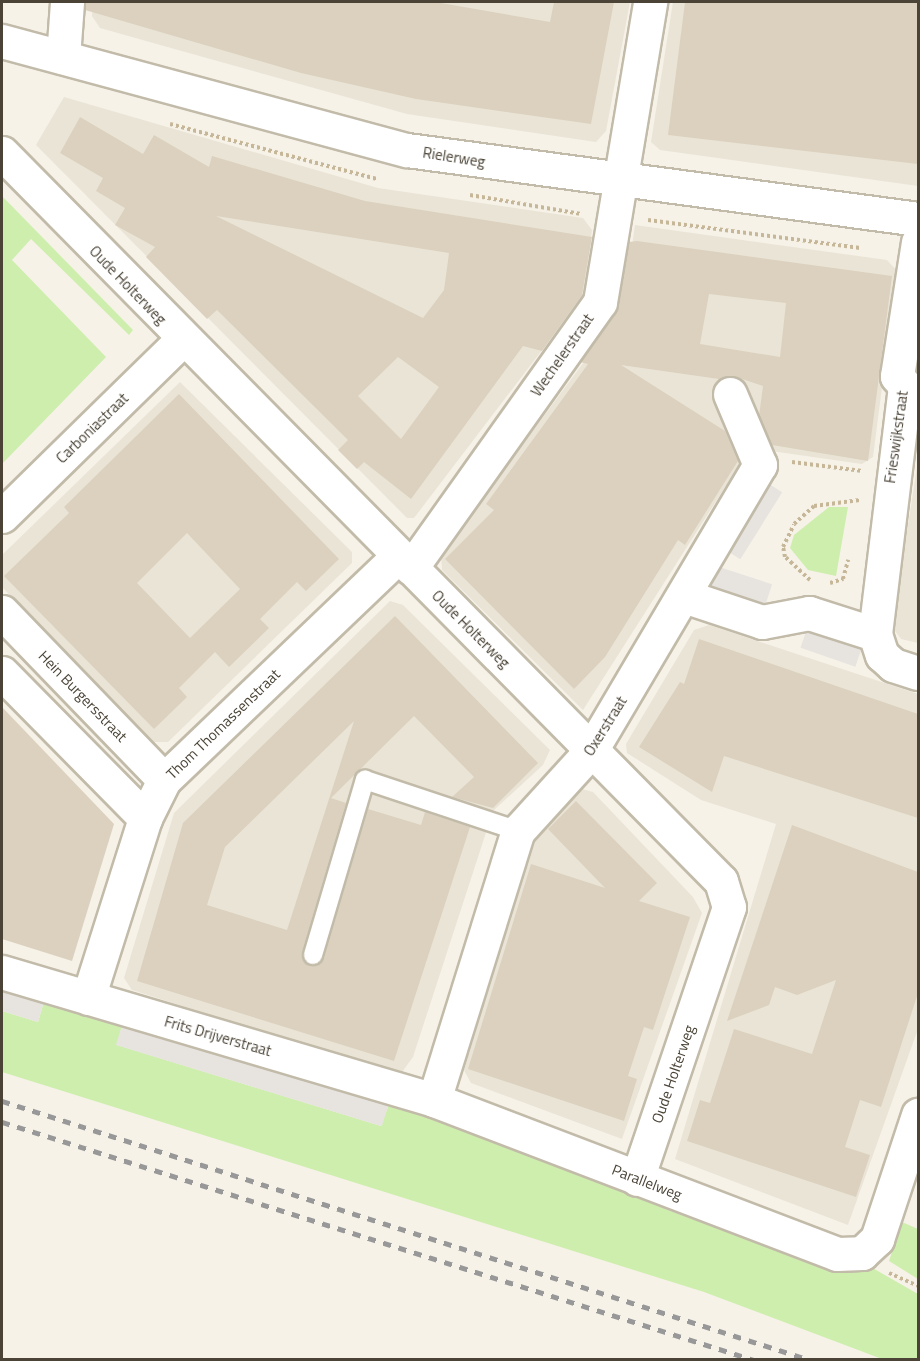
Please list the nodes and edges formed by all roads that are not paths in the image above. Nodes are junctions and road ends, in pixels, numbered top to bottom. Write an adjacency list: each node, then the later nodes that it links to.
1 (68, 2): 4 (street)
2 (650, 2): 6 (street, Wechelerstraat)
3 (2, 41): 4 (street, Rielerweg)
4 (63, 57): 6 (street, Rielerweg)
5 (2, 153): 9 (street, Oude Holterweg)
6 (623, 180): 7 (street, Rielerweg); 12 (street, Wechelerstraat)
7 (918, 219)
8 (918, 242): 15 (street, Frieswijkstraat)
9 (182, 340): 11 (street, Carboniastraat); 12 (street, Oude Holterweg)
10 (730, 394): 13 (street, Oxerstraat)
11 (2, 516)
12 (404, 562): 18 (street, Oude Holterweg); 19 (street, Thom Thomassenstraat)
13 (684, 596): 15 (street); 18 (street, Oxerstraat)
14 (2, 612): 19 (street, Hein Burgersstraat)
15 (875, 634): 17 (street)
16 (2, 673): 20 (street)
17 (918, 673)
18 (590, 752): 21 (street, Oxerstraat); 27 (street, Oude Holterweg)
19 (164, 780): 20 (street, Thom Thomassenstraat)
20 (145, 818): 24 (street, Thom Thomassenstraat)
21 (518, 831): 22 (lane); 25 (street, Oxerstraat)
22 (313, 955)
23 (2, 972): 24 (street, Frits Drijverstraat)
24 (88, 998): 25 (street, Frits Drijverstraat)
25 (434, 1100): 27 (street, Parallelweg)
26 (918, 1115): 27 (street, Parallelweg)
27 (637, 1179)

